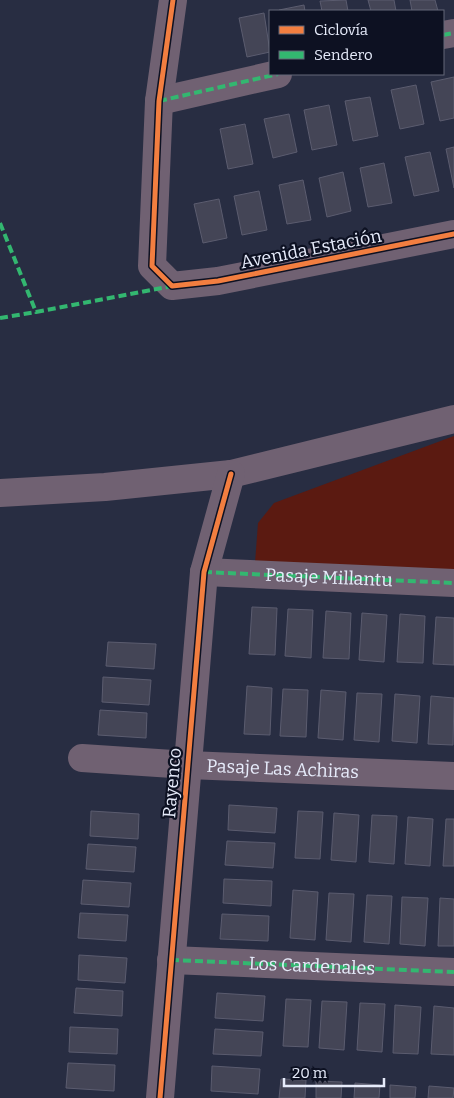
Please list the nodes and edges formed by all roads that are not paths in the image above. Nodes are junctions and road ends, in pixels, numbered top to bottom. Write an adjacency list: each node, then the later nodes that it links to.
1 (173, 0): 3 (street)
2 (274, 75): 3 (street)
3 (159, 101): 4 (street, Avenida Estación)
4 (454, 234)
5 (454, 419): 6 (street)
6 (231, 474): 7 (street); 8 (street, Rayenco)
7 (0, 493)
8 (204, 572): 9 (street, Pasaje Millantu); 11 (street, Rayenco)
9 (454, 583)
10 (82, 758): 11 (street, Pasaje Las Achiras)
11 (188, 766): 12 (street, Pasaje Las Achiras); 13 (street, Rayenco)
12 (454, 776)
13 (171, 960): 14 (street, Los Cardenales); 15 (street, Rayenco)
14 (454, 972)
15 (160, 1098)

